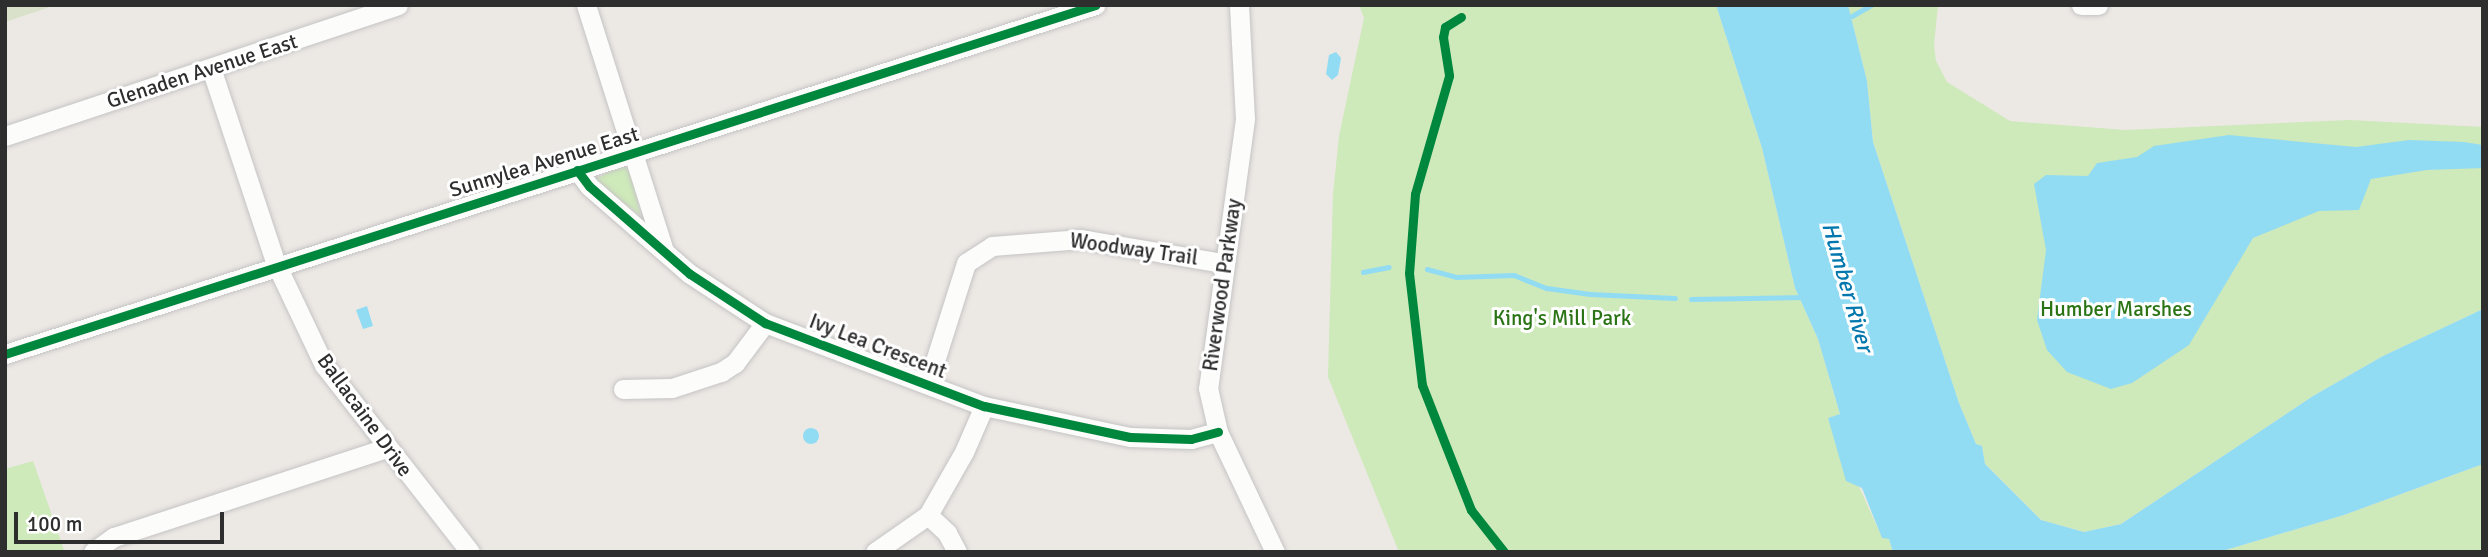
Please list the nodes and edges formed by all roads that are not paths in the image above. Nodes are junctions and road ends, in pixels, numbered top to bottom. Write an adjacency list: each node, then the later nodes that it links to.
1 (398, 5): 7 (street, Glenaden Avenue East)
2 (586, 5): 9 (street)
3 (1095, 5): 9 (street, Sunnylea Avenue East)
4 (1239, 5): 12 (street, Riverwood Parkway)
5 (2081, 5): 6 (street)
6 (2098, 5)
7 (211, 68): 8 (street, Glenaden Avenue East); 13 (street, Ballacaine Drive)
8 (5, 136)
9 (633, 153): 10 (street, Sunnylea Avenue East); 11 (street)
10 (577, 170): 11 (street, Ivy Lea Crescent); 13 (street, Sunnylea Avenue East)
11 (664, 252): 14 (street, Ivy Lea Crescent)
12 (1223, 263): 16 (street, Woodway Trail); 19 (street, Riverwood Parkway)
13 (276, 264): 15 (street, Sunnylea Avenue East); 20 (street, Ballacaine Drive)
14 (765, 323): 16 (street, Ivy Lea Crescent); 17 (street)
15 (5, 354)
16 (928, 383): 18 (street, Ivy Lea Crescent)
17 (623, 389)
18 (984, 406): 19 (street, Ivy Lea Crescent); 21 (street)
19 (1218, 432): 26 (street, Riverwood Parkway)
20 (386, 448): 22 (street); 23 (street, Ballacaine Drive)
21 (928, 515): 24 (street); 25 (street)
22 (95, 549)
23 (470, 552)
24 (875, 552)
25 (957, 552)
26 (1275, 552)

